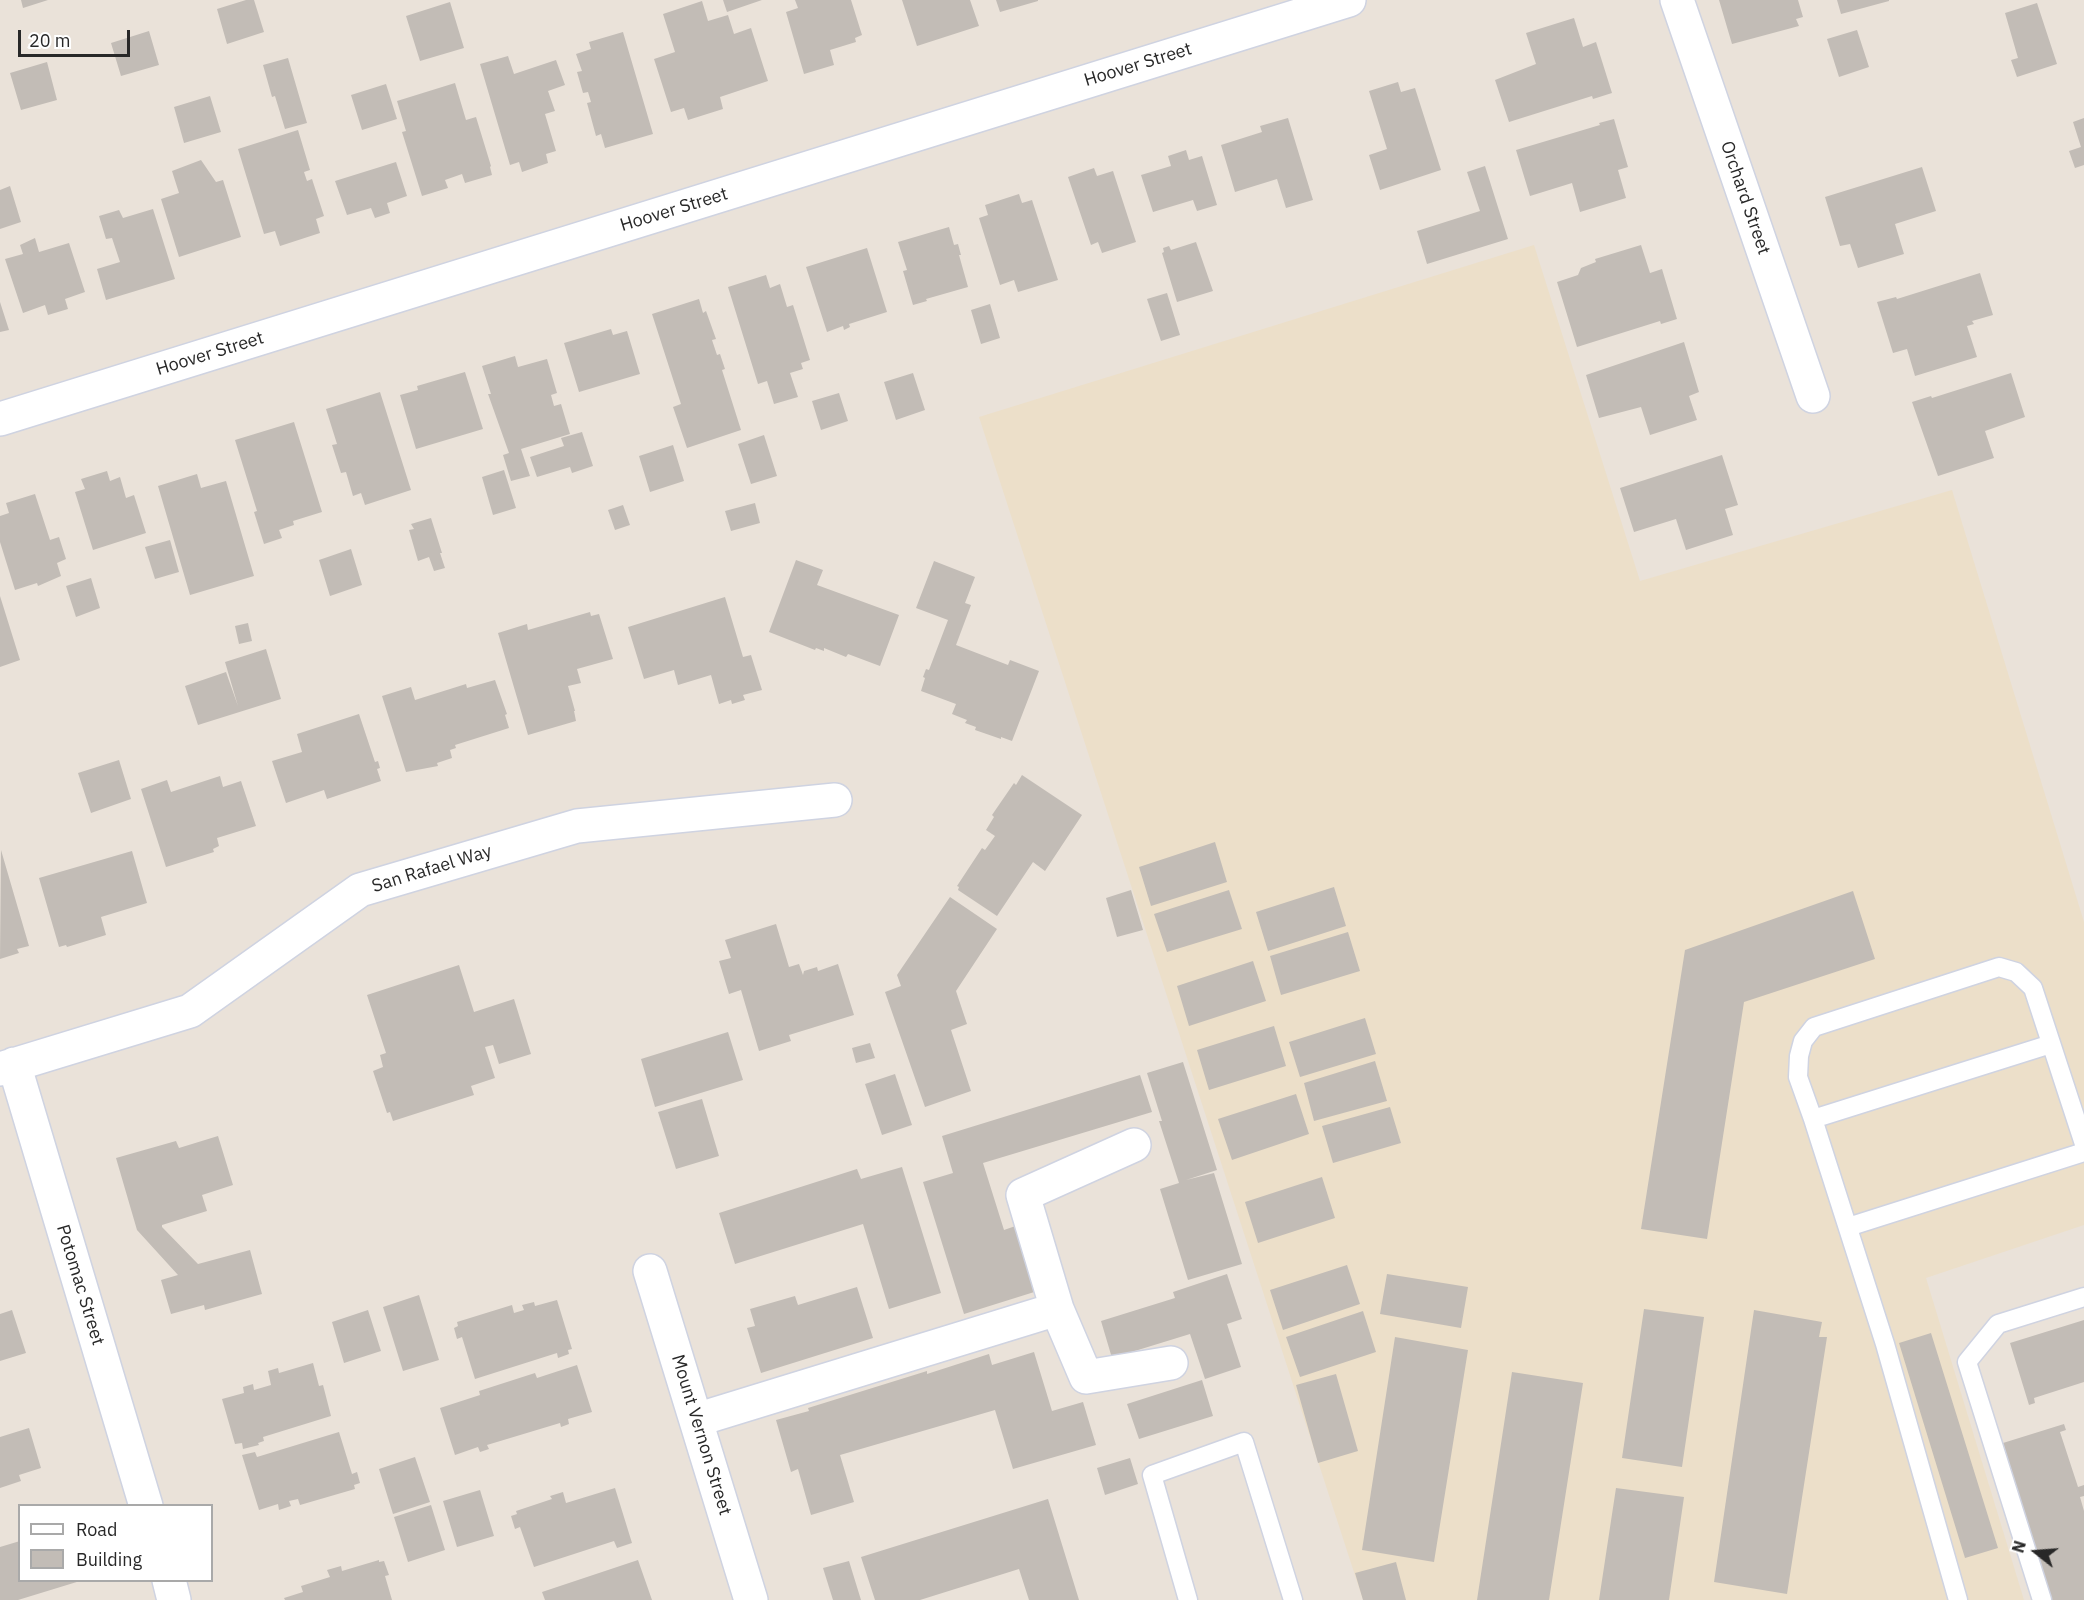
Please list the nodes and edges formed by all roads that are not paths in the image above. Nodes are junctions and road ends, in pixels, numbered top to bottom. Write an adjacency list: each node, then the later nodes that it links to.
1 (1349, 0): 4 (street, Hoover Street)
2 (1677, 0): 3 (street, Orchard Street)
3 (1813, 396)
4 (0, 419)
5 (835, 800): 7 (street, San Rafael Way)
6 (2051, 1044): 8 (lane); 8 (lane); 10 (lane)
7 (7, 1067): 18 (street, Potomac Street)
8 (1812, 1116): 12 (lane)
9 (1134, 1144): 15 (street)
10 (2084, 1144)
11 (2084, 1152): 12 (lane)
12 (1848, 1227): 24 (lane)
13 (650, 1271): 17 (street, Mount Vernon Street)
14 (2084, 1297): 25 (lane)
15 (1057, 1310): 16 (street); 17 (street)
16 (1171, 1363)
17 (696, 1420): 21 (street, Mount Vernon Street)
18 (145, 1504)
19 (169, 1582): 20 (street)
20 (174, 1600)
21 (751, 1600)
22 (1188, 1600): 23 (lane)
23 (1293, 1600)
24 (1958, 1600)
25 (2042, 1600)

